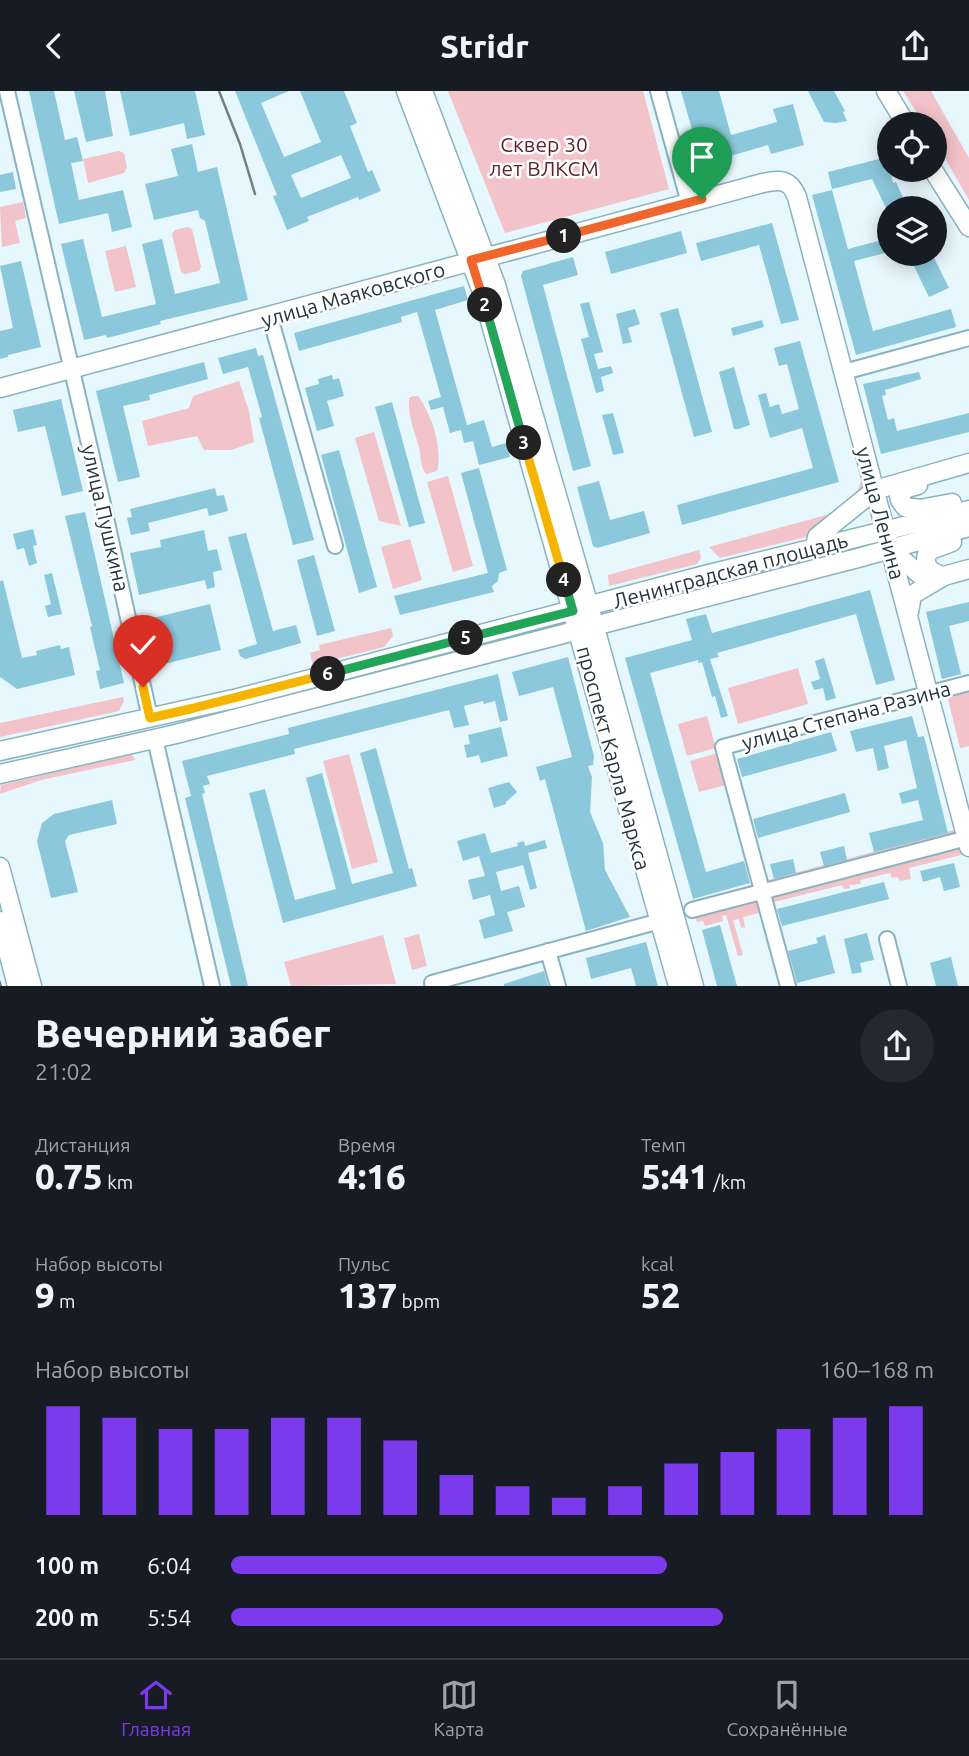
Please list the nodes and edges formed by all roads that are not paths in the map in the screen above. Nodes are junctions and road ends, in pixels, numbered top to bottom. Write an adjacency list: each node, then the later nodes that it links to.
1 (7, 91): 14 (street, улица Пушкина)
2 (406, 91): 11 (main road, проспект Карла Маркса)
3 (423, 91): 11 (main road, проспект Карла Маркса)
4 (658, 91): 9 (street)
5 (886, 91): 6 (main road)
6 (899, 112)
7 (787, 182): 9 (main road, улица Маяковского); 15 (main road, улица Ленина)
8 (941, 182): 10 (main road)
9 (689, 203): 11 (main road, улица Маяковского)
10 (969, 227)
11 (479, 258): 12 (main road, улица Маяковского); 30 (main road, проспект Карла Маркса)
12 (270, 317): 14 (main road, улица Маяковского); 25 (street)
13 (969, 338): 15 (street)
14 (72, 369): 16 (main road, улица Маяковского); 35 (street, улица Пушкина)
15 (844, 372): 19 (main road, улица Ленина)
16 (0, 388)
17 (969, 463): 19 (main road)
18 (969, 470): 20 (main road)
19 (875, 490): 23 (main road, улица Ленина); 26 (main road)
20 (969, 502)
21 (969, 510): 23 (main road, Ленинградская площадь)
22 (969, 527): 27 (main road, Ленинградская площадь)
23 (886, 530): 26 (main road, Ленинградская площадь); 27 (main road, улица Ленина)
24 (969, 537): 29 (main road)
25 (335, 546)
26 (815, 547): 30 (main road, Ленинградская площадь)
27 (891, 550): 29 (main road); 31 (main road, улица Ленина); 32 (main road, Ленинградская площадь)
28 (969, 569): 29 (main road)
29 (940, 578): 31 (main road)
30 (581, 608): 32 (main road, проспект Карла Маркса); 35 (main road, Ленинградская площадь)
31 (909, 619): 34 (main road, улица Ленина)
32 (587, 628): 37 (main road, Ленинградская площадь); 46 (main road, проспект Карла Маркса); 55 (main road, проспект Карла Маркса)
33 (969, 683): 34 (street, улица Степана Разина)
34 (929, 694): 41 (main road, улица Ленина); 43 (street, улица Степана Разина)
35 (150, 718): 36 (main road, Ленинградская площадь); 37 (main road, улица Пушкина)
36 (93, 731): 38 (main road, Ленинградская площадь); 39 (main road)
37 (155, 739): 39 (main road, Ленинградская площадь); 52 (street, улица Пушкина)
38 (0, 751)
39 (98, 752): 40 (main road, Ленинградская площадь)
40 (0, 774)
41 (963, 844): 43 (street)
42 (0, 867): 51 (main road)
43 (763, 891): 44 (street); 56 (street)
44 (692, 910)
45 (0, 921): 50 (main road)
46 (660, 921): 48 (street); 54 (main road, проспект Карла Маркса)
47 (887, 939): 57 (street)
48 (548, 951): 49 (street); 53 (street)
49 (433, 984)
50 (17, 986)
51 (32, 986)
52 (212, 986)
53 (558, 986)
54 (678, 986)
55 (694, 986)
56 (788, 986)
57 (899, 986)

